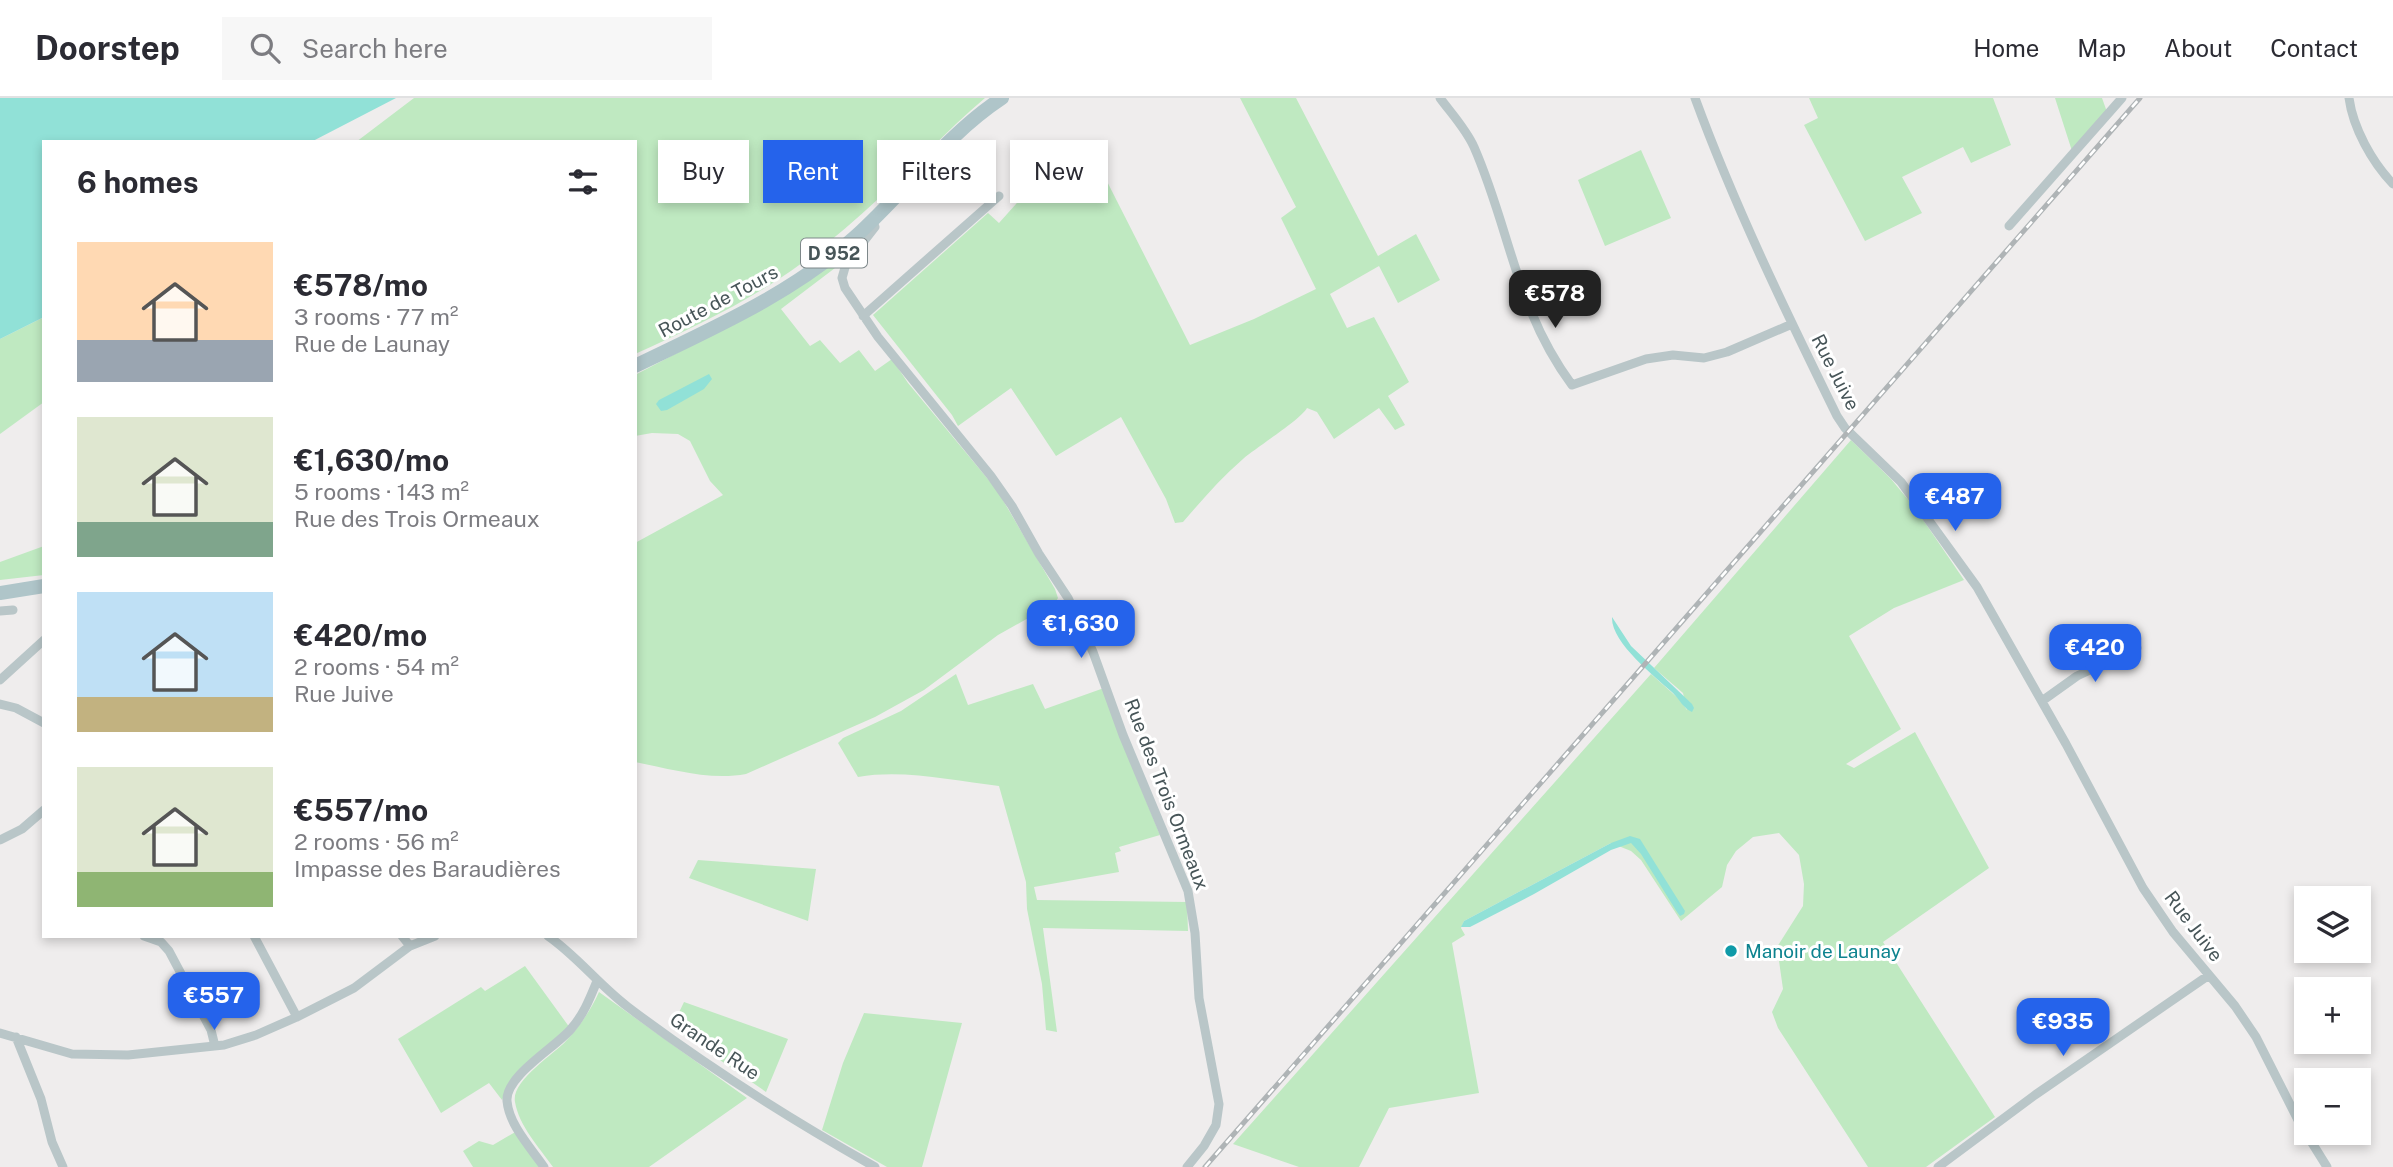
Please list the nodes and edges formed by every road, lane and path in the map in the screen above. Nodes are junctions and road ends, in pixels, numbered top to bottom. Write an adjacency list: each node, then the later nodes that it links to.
1 (1002, 98): 8 (main road, Route de Tours / D 952)
2 (1440, 98): 11 (street)
3 (1695, 98): 11 (street, Rue Juive)
4 (2122, 98): 9 (street)
5 (2349, 98): 6 (street)
6 (2393, 184)
7 (999, 196): 10 (street)
8 (873, 220): 10 (street, Rue des Trois Ormeaux); 12 (main road, Route de Tours / D 952)
9 (2009, 226)
10 (863, 316): 41 (street, Rue des Trois Ormeaux)
11 (1792, 324): 21 (street, Rue Juive)
12 (637, 365)
13 (42, 586): 15 (main road)
14 (42, 592): 15 (main road)
15 (0, 593)
16 (0, 611): 17 (street)
17 (13, 611)
18 (42, 642): 20 (street)
19 (2137, 648): 21 (street)
20 (0, 680)
21 (2042, 701): 32 (street, Rue Juive)
22 (0, 704): 23 (street)
23 (42, 722)
24 (42, 812): 25 (street)
25 (0, 840)
26 (150, 938): 37 (street)
27 (255, 938): 34 (street)
28 (404, 938): 31 (street)
29 (430, 938): 31 (street)
30 (551, 938): 33 (street, Grande Rue)
31 (410, 946): 34 (street)
32 (2208, 975): 42 (street); 43 (street, Rue Juive)
33 (597, 981): 39 (street); 40 (street, Grande Rue)
34 (297, 1017): 37 (street)
35 (0, 1033): 36 (street)
36 (16, 1037): 37 (street); 38 (street)
37 (215, 1046)
38 (63, 1167)
39 (544, 1167)
40 (875, 1167)
41 (1187, 1167)
42 (1938, 1167)
43 (2327, 1167)

